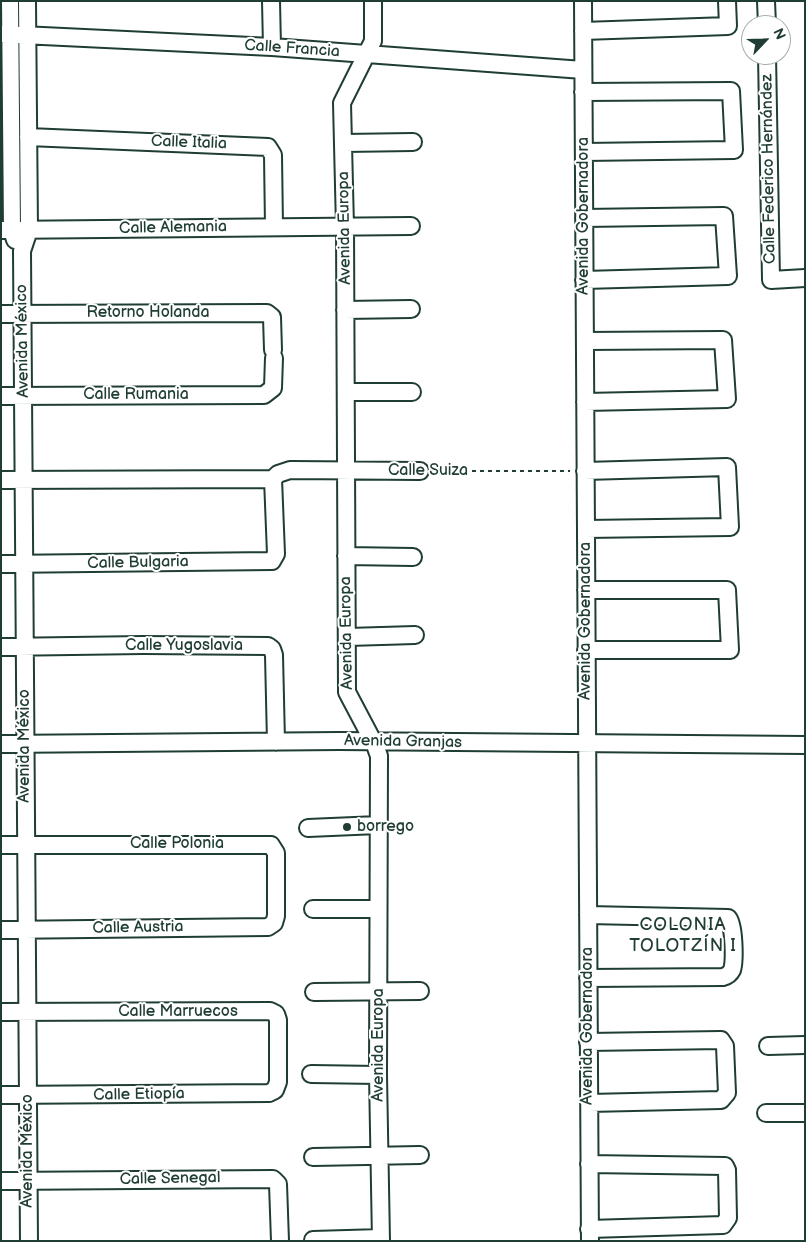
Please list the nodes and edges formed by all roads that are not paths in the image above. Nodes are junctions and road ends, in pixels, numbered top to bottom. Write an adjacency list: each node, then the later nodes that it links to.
1 (10, 1): 10 (street, Avenida México)
2 (27, 1): 11 (street, Avenida México)
3 (271, 1): 12 (street)
4 (373, 1): 13 (street, Avenida Europa)
5 (583, 1): 9 (street, Avenida Gobernadora)
6 (727, 1): 9 (street)
7 (766, 1): 8 (street)
8 (767, 15)
9 (583, 31): 15 (street, Avenida Gobernadora)
10 (6, 34): 11 (street, Calle Francia); 25 (street, Avenida México)
11 (27, 36): 12 (street, Calle Francia); 17 (street, Avenida México)
12 (272, 47): 13 (street, Calle Francia)
13 (366, 54): 15 (street, Calle Francia); 19 (street, Avenida Europa)
14 (767, 65): 26 (street, Calle Federico Hernández)
15 (583, 70): 16 (street, Avenida Gobernadora)
16 (583, 92): 20 (street, Avenida Gobernadora); 20 (street)
17 (28, 137): 23 (street, Calle Italia); 25 (street, Avenida México)
18 (413, 142): 19 (street)
19 (344, 143): 24 (street, Avenida Europa)
20 (584, 152): 21 (street, Avenida Gobernadora)
21 (584, 218): 27 (street, Avenida Gobernadora); 27 (street)
22 (411, 226): 24 (street, Calle Alemania)
23 (274, 227): 24 (street, Calle Alemania); 25 (street, Calle Alemania)
24 (345, 227): 29 (street, Avenida Europa)
25 (14, 230): 31 (street, Avenida México)
26 (805, 278)
27 (584, 280): 32 (street, Avenida Gobernadora)
28 (411, 309): 29 (street)
29 (345, 310): 34 (street, Avenida Europa)
30 (1, 314): 31 (street, Retorno Holanda)
31 (24, 314): 33 (street, Retorno Holanda); 36 (street, Avenida México)
32 (585, 341): 38 (street, Avenida Gobernadora); 38 (street)
33 (270, 392): 36 (street, Calle Rumania)
34 (346, 392): 35 (street); 41 (street, Avenida Europa)
35 (412, 392)
36 (24, 395): 37 (street, Calle Rumania); 44 (street, Avenida México)
37 (1, 396)
38 (585, 402): 40 (street, Avenida Gobernadora)
39 (420, 471): 41 (street, Calle Suiza)
40 (585, 471): 45 (street, Avenida Gobernadora); 45 (street)
41 (347, 472): 42 (street, Calle Suiza); 46 (street, Avenida Europa)
42 (273, 479): 44 (street, Calle Suiza); 49 (street, Calle Bulgaria)
43 (1, 480): 44 (street, Calle Suiza)
44 (23, 480): 49 (street, Avenida México)
45 (586, 528): 50 (street, Avenida Gobernadora)
46 (346, 556): 47 (street); 52 (street, Avenida Europa)
47 (413, 557)
48 (1, 564): 49 (street, Calle Bulgaria)
49 (25, 564): 54 (street, Avenida México)
50 (586, 590): 55 (street, Avenida Gobernadora); 55 (street)
51 (415, 635): 52 (street)
52 (348, 637): 57 (street, Avenida Europa)
53 (1, 647): 54 (street, Calle Yugoslavia)
54 (25, 647): 56 (street, Calle Yugoslavia); 59 (street, Avenida México)
55 (586, 650): 60 (street, Avenida Gobernadora)
56 (276, 742): 57 (street, Avenida Granjas); 59 (street, Avenida Granjas)
57 (374, 742): 60 (street, Avenida Granjas); 62 (street, Avenida Europa)
58 (1, 744): 59 (street, Avenida Granjas)
59 (25, 744): 65 (street, Avenida México)
60 (587, 745): 61 (street, Avenida Granjas); 68 (street, Avenida Gobernadora)
61 (805, 745)
62 (378, 826): 63 (street); 67 (street, Avenida Europa)
63 (308, 828)
64 (1, 845): 65 (street, Calle Polonia)
65 (26, 845): 69 (street, Calle Polonia); 70 (street, Avenida México)
66 (313, 909): 67 (street)
67 (378, 909): 75 (street, Avenida Europa)
68 (588, 915): 72 (street, Avenida Gobernadora); 72 (street)
69 (274, 923): 70 (street, Calle Austria)
70 (27, 929): 71 (street, Calle Austria); 77 (street, Avenida México)
71 (1, 930)
72 (588, 978): 78 (street, Avenida Gobernadora)
73 (420, 991): 75 (street)
74 (314, 992): 75 (street)
75 (379, 992): 82 (street, Avenida Europa)
76 (1, 1012): 77 (street, Calle Marruecos)
77 (28, 1013): 83 (street, Calle Marruecos); 85 (street, Avenida México)
78 (588, 1042): 86 (street, Avenida Gobernadora); 86 (street)
79 (805, 1045): 80 (street)
80 (768, 1046)
81 (310, 1074): 82 (street)
82 (378, 1075): 90 (street, Avenida Europa)
83 (275, 1090): 85 (street, Calle Etiopía)
84 (1, 1095): 85 (street, Calle Etiopía)
85 (28, 1096): 94 (street, Avenida México)
86 (588, 1103): 92 (street, Avenida Gobernadora)
87 (805, 1113): 88 (street)
88 (766, 1114)
89 (420, 1155): 90 (street)
90 (380, 1156): 91 (street); 96 (street, Avenida Europa)
91 (313, 1157)
92 (589, 1164): 95 (street, Avenida Gobernadora); 95 (street)
93 (1, 1181): 94 (street, Calle Senegal)
94 (29, 1181): 98 (street, Avenida México); 99 (street, Calle Senegal)
95 (590, 1235)
96 (381, 1239): 97 (street)
97 (313, 1240)
98 (29, 1241)
99 (280, 1241)

